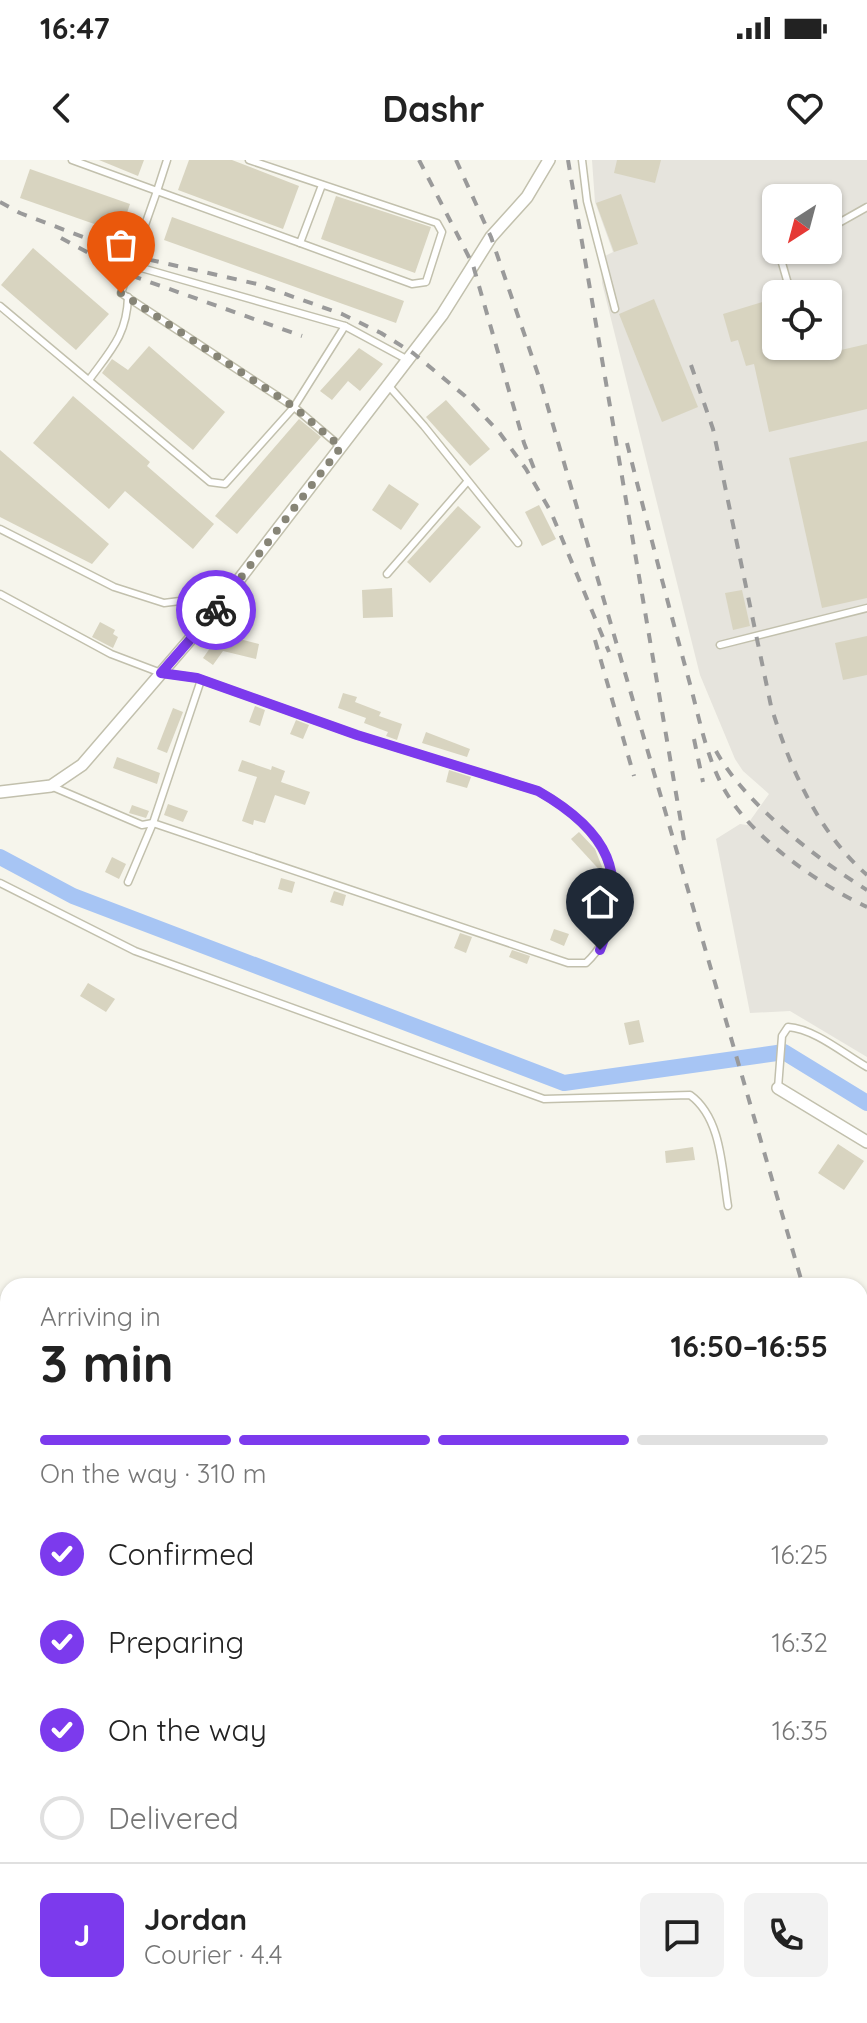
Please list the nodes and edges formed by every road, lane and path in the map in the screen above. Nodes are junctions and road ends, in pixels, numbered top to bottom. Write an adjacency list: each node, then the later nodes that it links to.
1 (72, 160): 7 (lane)
2 (167, 160): 7 (lane)
3 (249, 160): 6 (lane)
4 (549, 160): 16 (street)
5 (582, 160): 14 (lane)
6 (322, 185): 10 (lane); 10 (lane)
7 (157, 191): 10 (lane); 11 (lane)
8 (867, 207): 9 (lane)
9 (842, 221)
10 (300, 243)
11 (131, 265): 12 (lane); 15 (lane)
12 (128, 297): 17 (lane); 19 (lane)
13 (0, 306): 17 (lane)
14 (615, 309)
15 (345, 326): 16 (lane); 19 (lane)
16 (408, 360): 18 (street)
17 (89, 380): 19 (lane)
18 (388, 385): 20 (street); 21 (lane)
19 (294, 407): 20 (lane)
20 (341, 447): 26 (street)
21 (467, 482): 23 (lane); 24 (lane)
22 (0, 529): 26 (lane)
23 (518, 543)
24 (387, 574)
25 (0, 594): 29 (lane)
26 (227, 595): 29 (street)
27 (867, 608): 28 (lane)
28 (720, 645)
29 (161, 673): 30 (lane); 31 (street)
30 (201, 680): 33 (lane); 33 (lane)
31 (51, 786): 32 (street); 33 (lane)
32 (0, 792)
33 (153, 823): 34 (lane)
34 (128, 882)
35 (0, 883): 39 (lane)
36 (867, 1067): 37 (lane)
37 (778, 1086): 38 (street)
38 (867, 1142)
39 (728, 1206)

